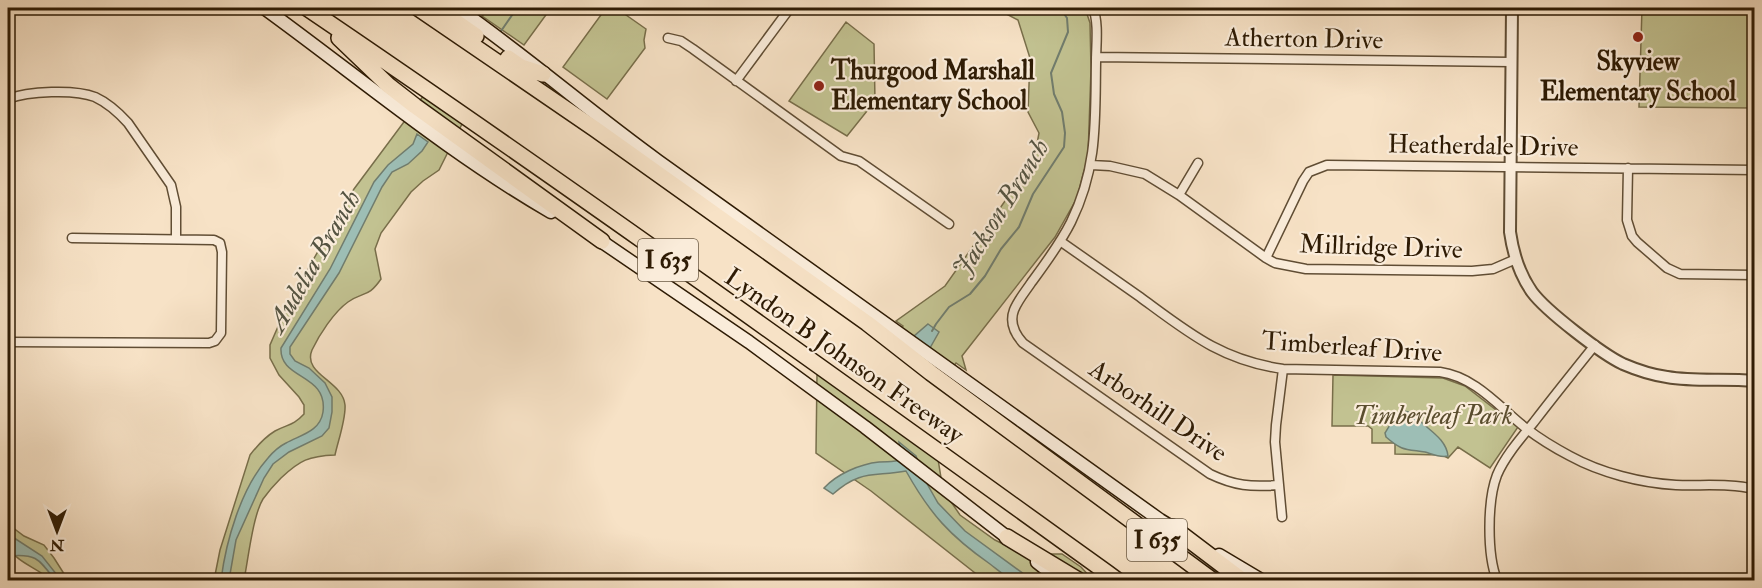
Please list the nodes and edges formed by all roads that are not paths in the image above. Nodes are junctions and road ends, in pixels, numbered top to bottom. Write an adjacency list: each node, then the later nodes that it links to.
1 (264, 8): 23 (main road)
2 (306, 8): 23 (highway); 40 (highway, Lyndon B Johnson Freeway / I 635)
3 (457, 8): 11 (main road)
4 (790, 8): 12 (street)
5 (1093, 8): 9 (street)
6 (1512, 8): 10 (street)
7 (428, 11): 11 (highway); 41 (highway, Lyndon B Johnson Freeway / I 635)
8 (668, 38): 12 (street)
9 (1096, 57): 10 (street, Atherton Drive); 15 (street)
10 (1511, 62): 16 (street)
11 (543, 74): 36 (main road)
12 (736, 81): 20 (street)
13 (8, 99): 22 (street)
14 (1198, 163): 19 (street)
15 (1091, 165): 19 (street, Millridge Drive); 24 (street)
16 (1511, 167): 17 (street, Heatherdale Drive); 25 (street, Heatherdale Drive); 26 (street)
17 (1628, 168): 18 (street, Heatherdale Drive); 27 (street)
18 (1755, 171)
19 (1179, 195): 25 (street, Millridge Drive)
20 (949, 224)
21 (72, 237): 22 (street)
22 (176, 238): 28 (street)
23 (602, 241): 37 (main road)
24 (1060, 241): 30 (street, Timberleaf Drive); 33 (street, Arborhill Drive)
25 (1266, 258): 26 (street, Millridge Drive)
26 (1516, 259): 29 (street)
27 (1755, 275)
28 (8, 342)
29 (1594, 345): 31 (street); 32 (street)
30 (1283, 369): 32 (street, Timberleaf Drive); 33 (street)
31 (1755, 381)
32 (1528, 430): 34 (street, Timberleaf Drive); 44 (street)
33 (1278, 484): 35 (street)
34 (1755, 489)
35 (1282, 517)
36 (1172, 527): 42 (highway); 43 (main road)
37 (1007, 537): 38 (main road); 39 (highway)
38 (1060, 580)
39 (1078, 580)
40 (1117, 580)
41 (1212, 580)
42 (1242, 580)
43 (1261, 580)
44 (1497, 580)

